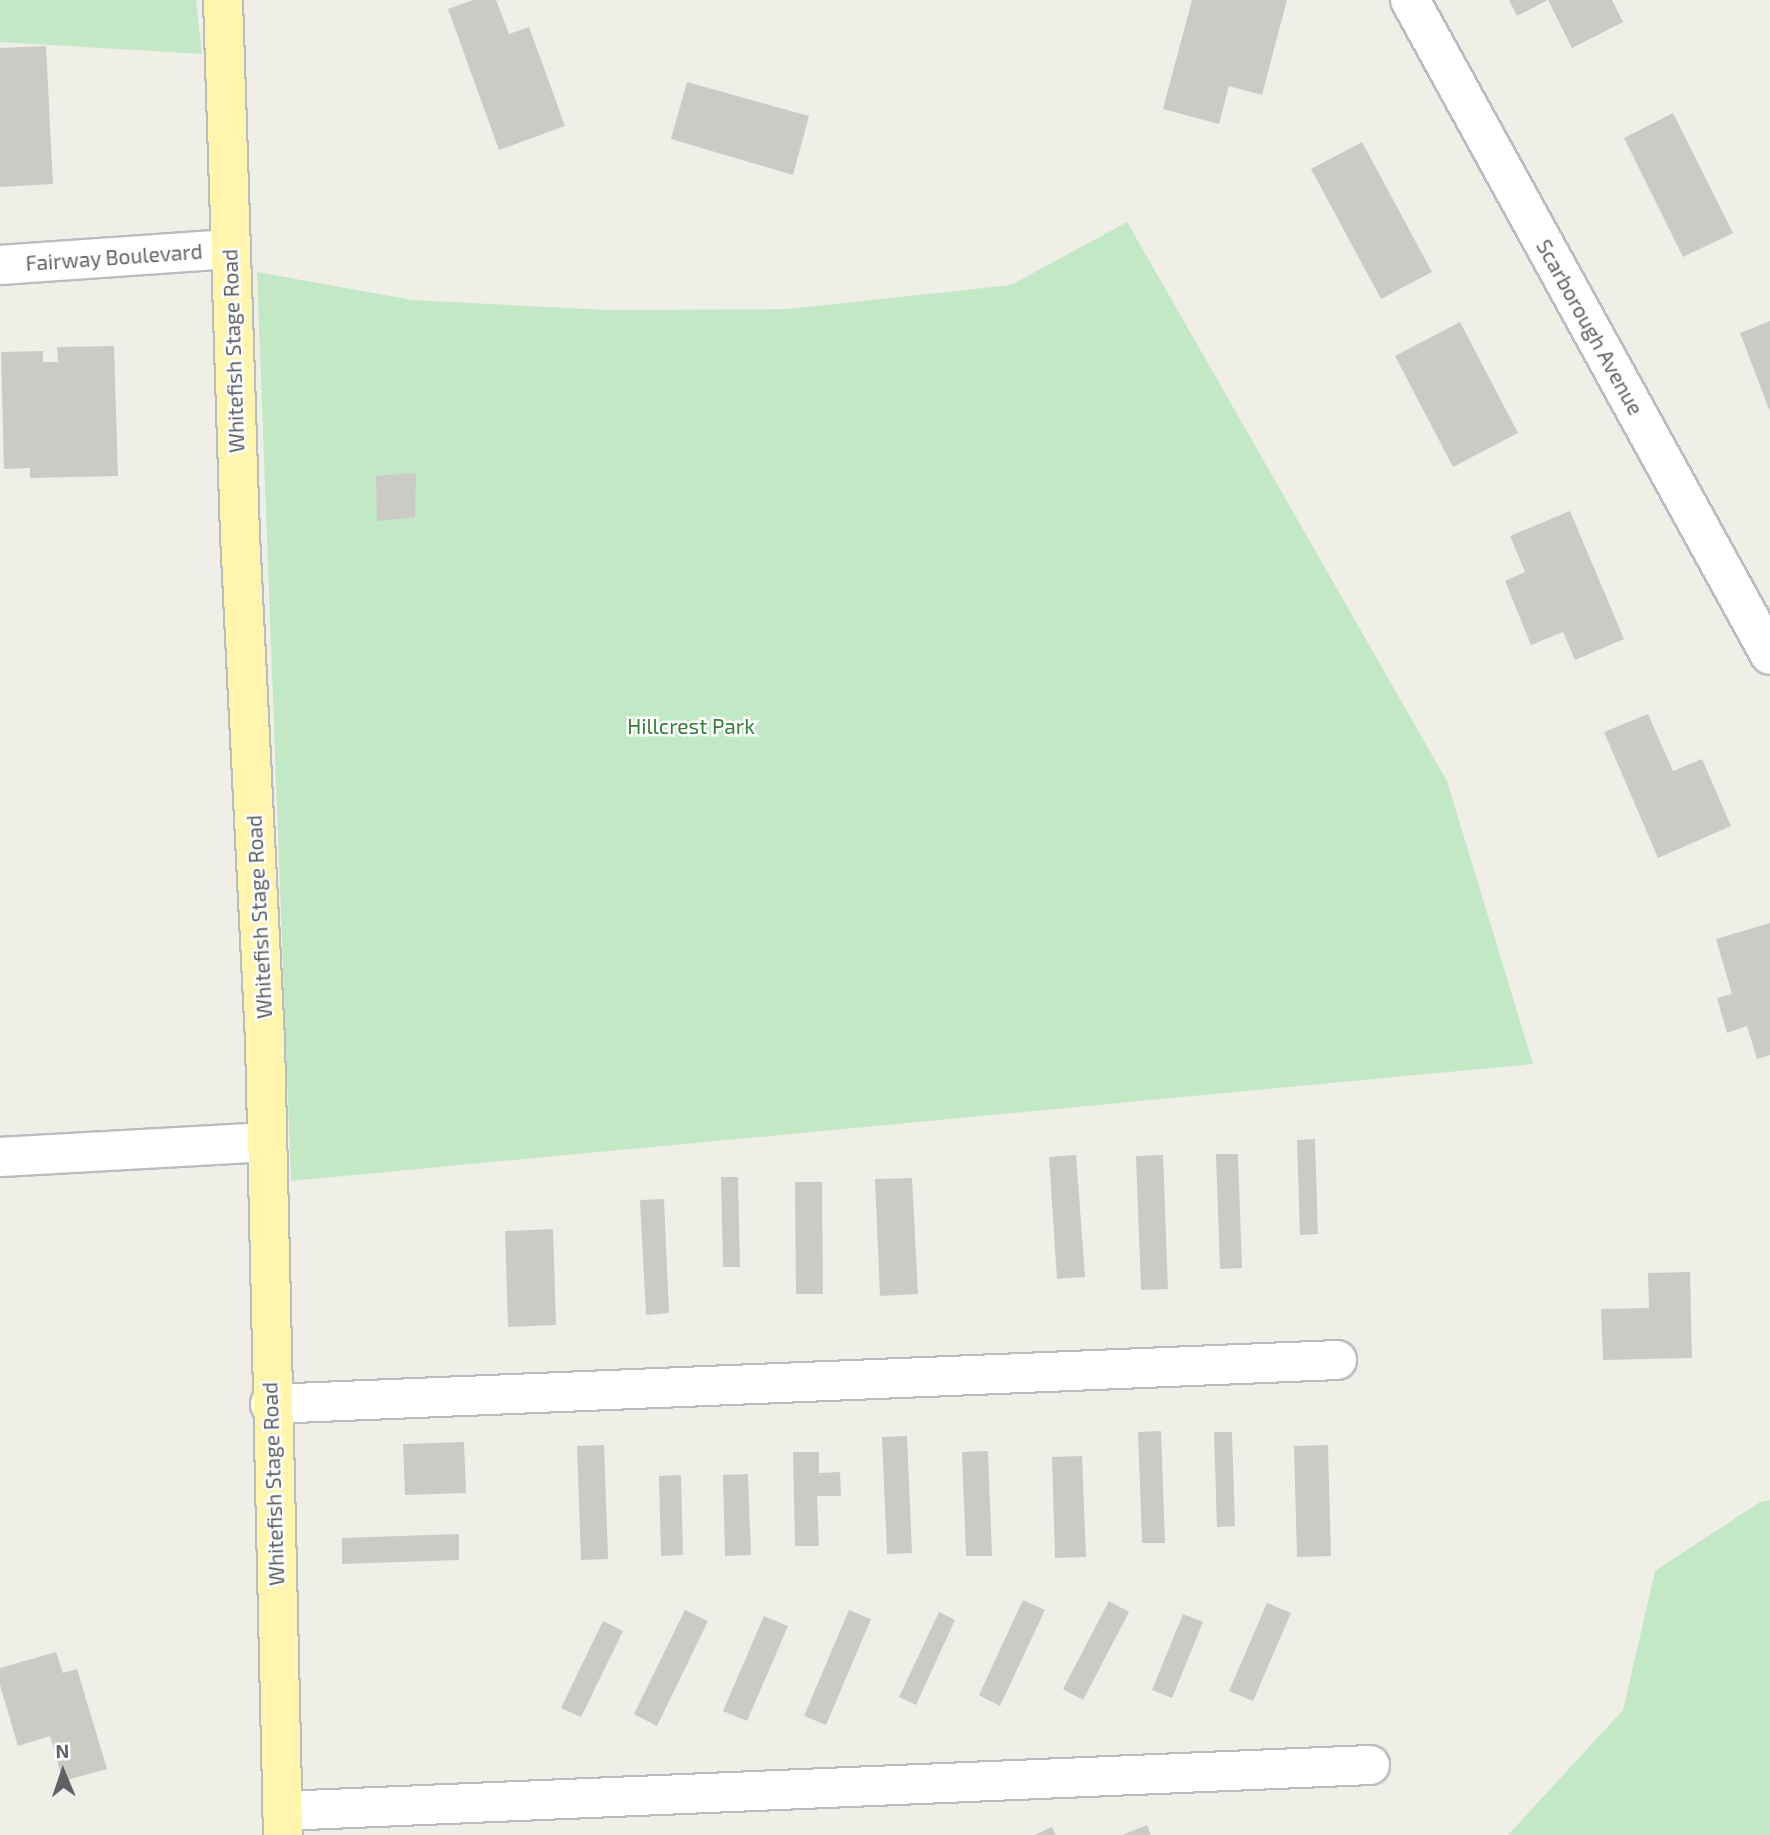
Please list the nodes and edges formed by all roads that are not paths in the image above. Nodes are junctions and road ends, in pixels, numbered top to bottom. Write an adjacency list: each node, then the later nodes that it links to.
1 (223, 0): 3 (main road, Whitefish Stage Road)
2 (1410, 0): 5 (street, Scarborough Avenue)
3 (228, 248): 4 (street, Fairway Boulevard); 6 (main road, Whitefish Stage Road)
4 (0, 265)
5 (1770, 655)
6 (268, 1142): 7 (street); 9 (main road, Whitefish Stage Road)
7 (0, 1157)
8 (1337, 1360): 9 (street)
9 (270, 1404): 11 (main road, Whitefish Stage Road)
10 (1370, 1765): 11 (street)
11 (282, 1823)

